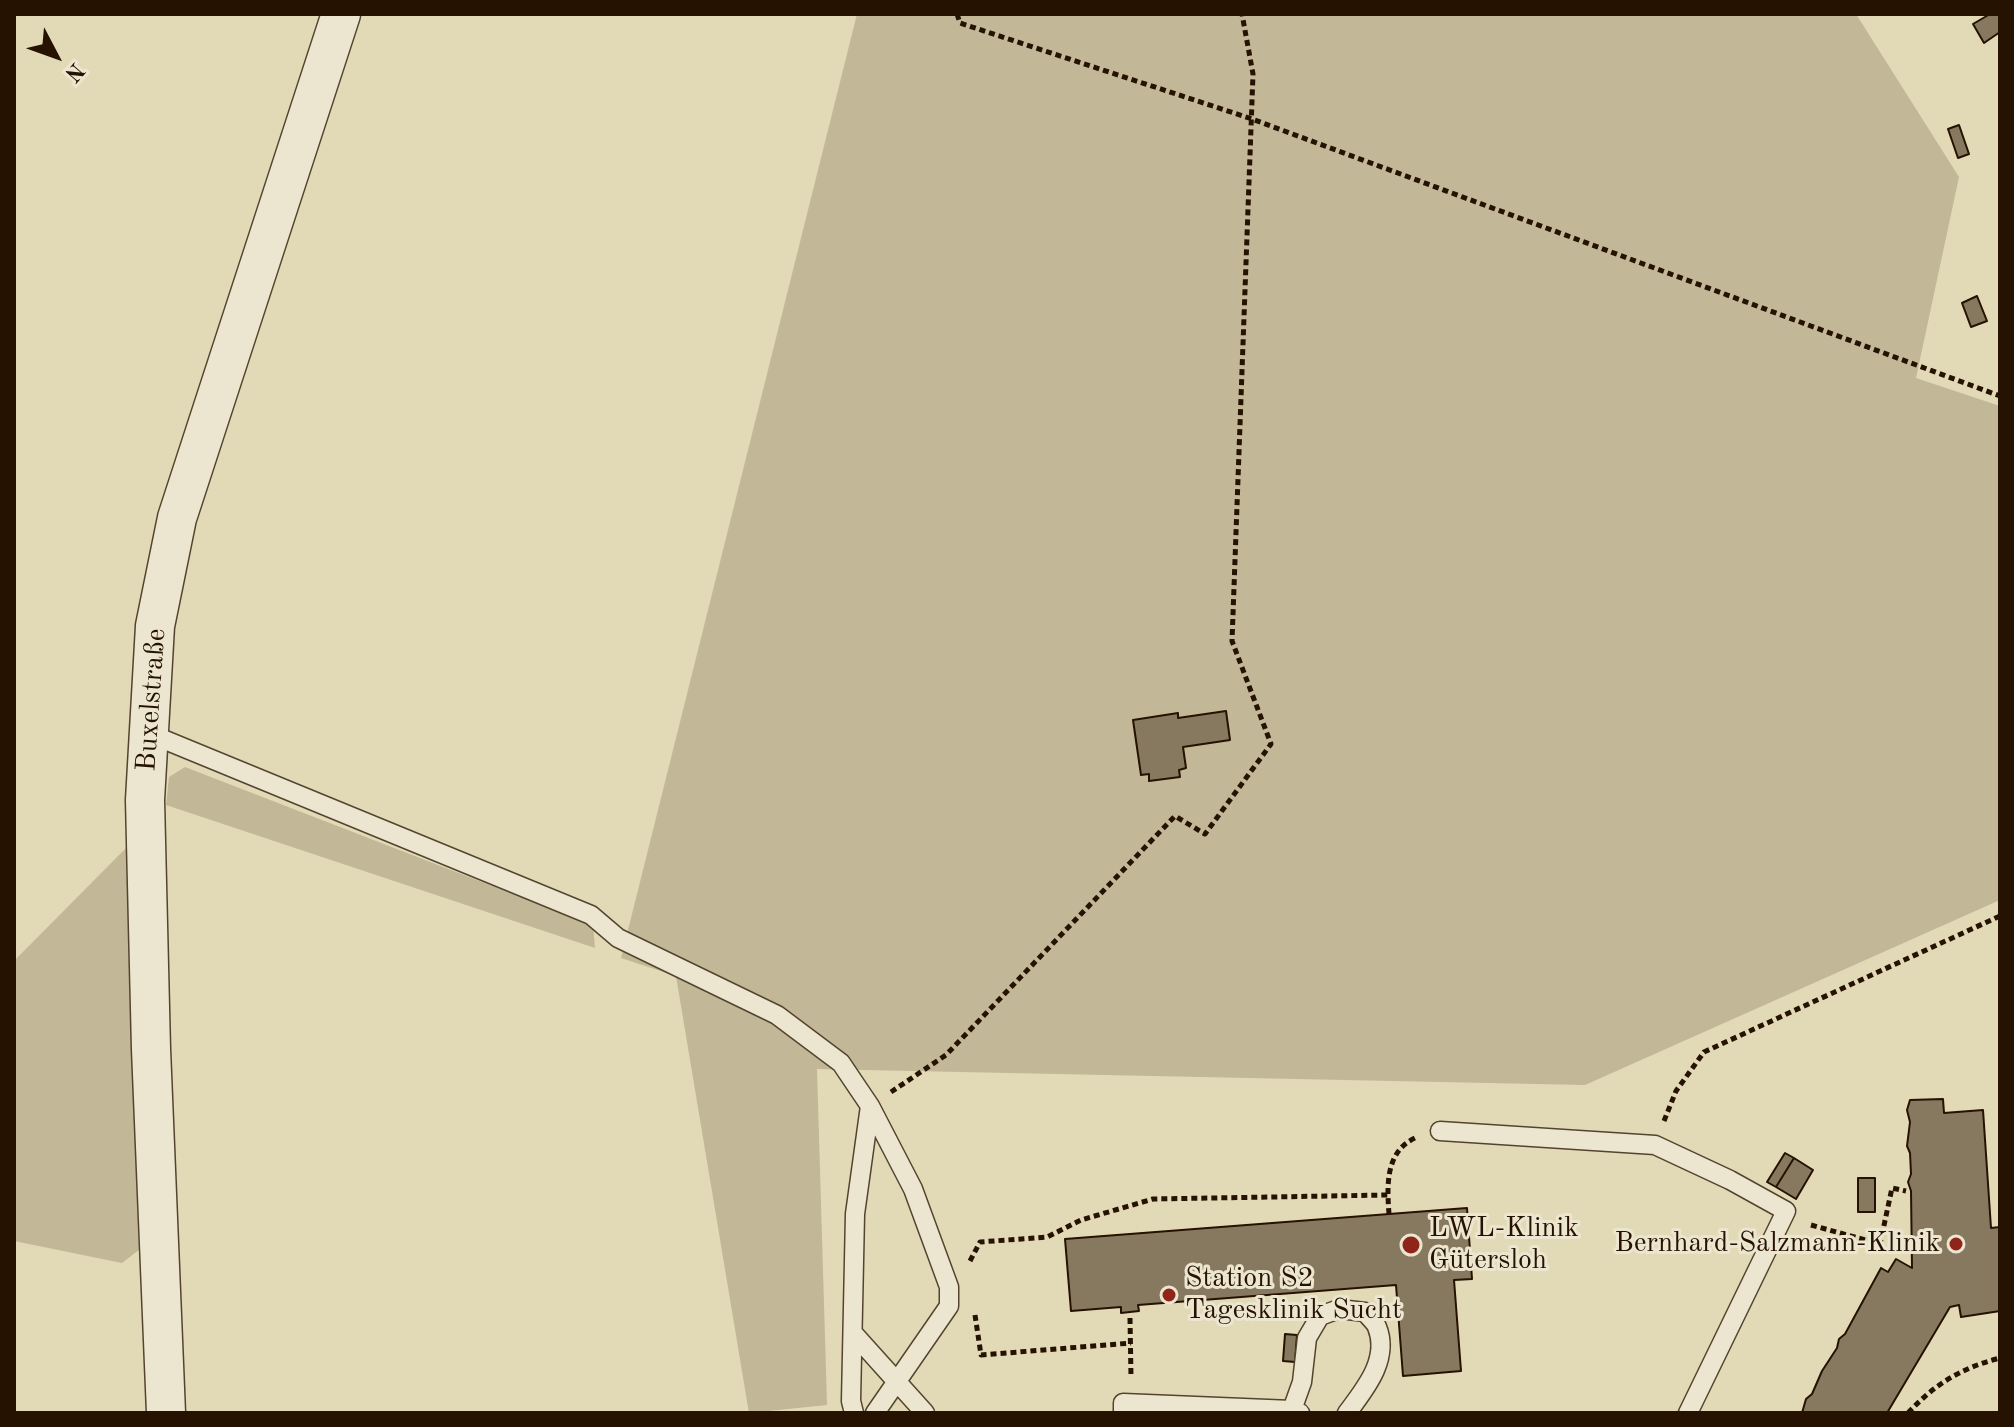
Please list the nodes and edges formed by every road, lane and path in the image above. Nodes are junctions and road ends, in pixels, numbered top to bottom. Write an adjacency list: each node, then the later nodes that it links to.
1 (341, 14): 6 (street, Buxelstraße)
2 (957, 14): 4 (path)
3 (1242, 14): 4 (path)
4 (1252, 119): 5 (path); 8 (path)
5 (2000, 396)
6 (148, 733): 8 (lane); 24 (street, Buxelstraße)
7 (2000, 916): 10 (path)
8 (870, 1106): 18 (lane); 21 (lane)
9 (1440, 1131): 10 (lane); 12 (path)
10 (1655, 1145): 13 (lane)
11 (1906, 1191): 13 (path)
12 (1388, 1195): 14 (path); 15 (path)
13 (1786, 1211): 29 (lane)
14 (1389, 1214)
15 (971, 1274)
16 (975, 1311): 19 (path)
17 (1130, 1318): 19 (path)
18 (853, 1333): 21 (lane); 25 (lane)
19 (1131, 1343): 22 (path)
20 (2000, 1358): 30 (path)
21 (898, 1380): 26 (lane); 27 (lane)
22 (1127, 1408): 23 (lane)
23 (1296, 1412): 28 (lane)
24 (166, 1413)
25 (854, 1413)
26 (875, 1413)
27 (925, 1413)
28 (1347, 1413)
29 (1688, 1413)
30 (1908, 1413)

